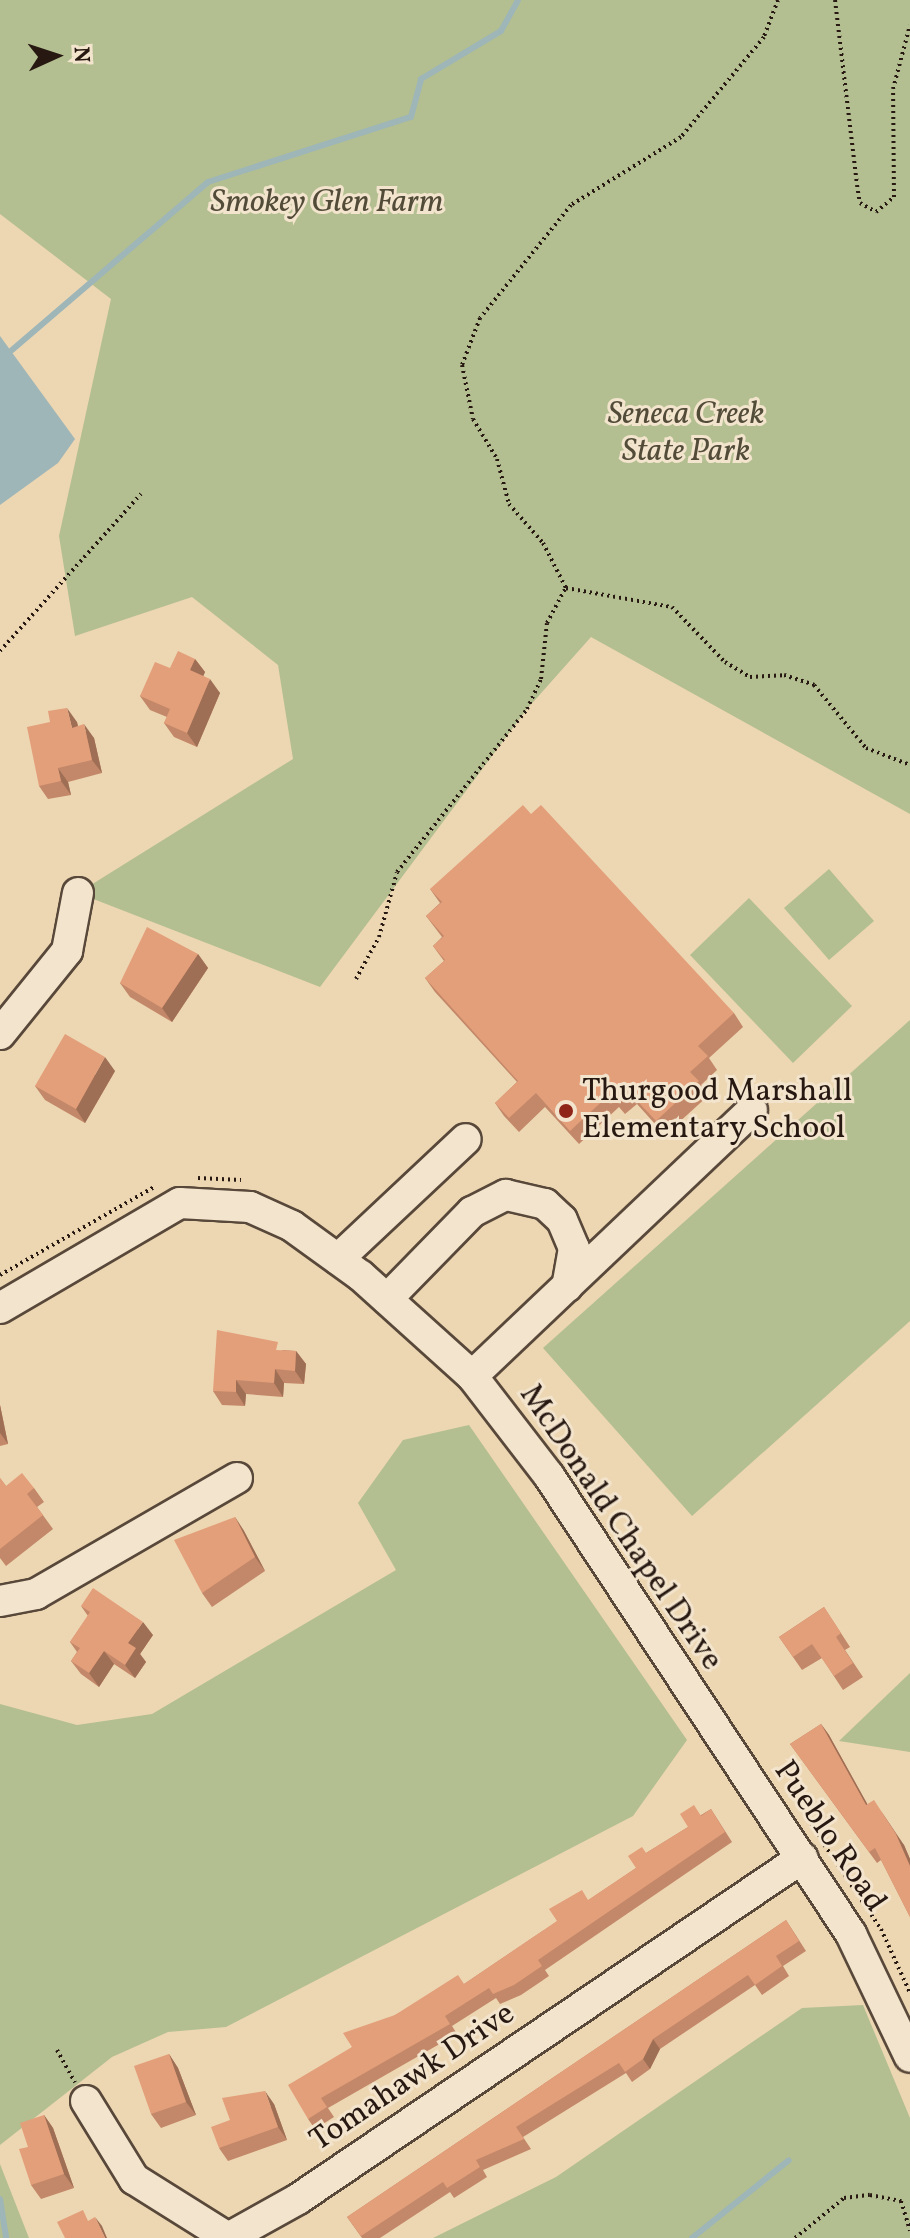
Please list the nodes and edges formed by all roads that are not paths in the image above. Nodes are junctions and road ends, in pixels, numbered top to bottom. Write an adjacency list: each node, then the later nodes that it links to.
1 (78, 893): 2 (street)
2 (0, 1034)
3 (752, 1110): 6 (street)
4 (466, 1139): 5 (street)
5 (338, 1259): 7 (street, McDonald Chapel Drive); 8 (street, McDonald Chapel Drive)
6 (567, 1286): 7 (street); 9 (street)
7 (387, 1299): 9 (street, McDonald Chapel Drive)
8 (0, 1308)
9 (472, 1376): 12 (street, McDonald Chapel Drive)
10 (237, 1478): 11 (street)
11 (0, 1601)
12 (697, 1706): 13 (street, Pueblo Road)
13 (802, 1858): 14 (street, Pueblo Road); 15 (street, Tomahawk Drive)
14 (910, 2057)
15 (86, 2101)

